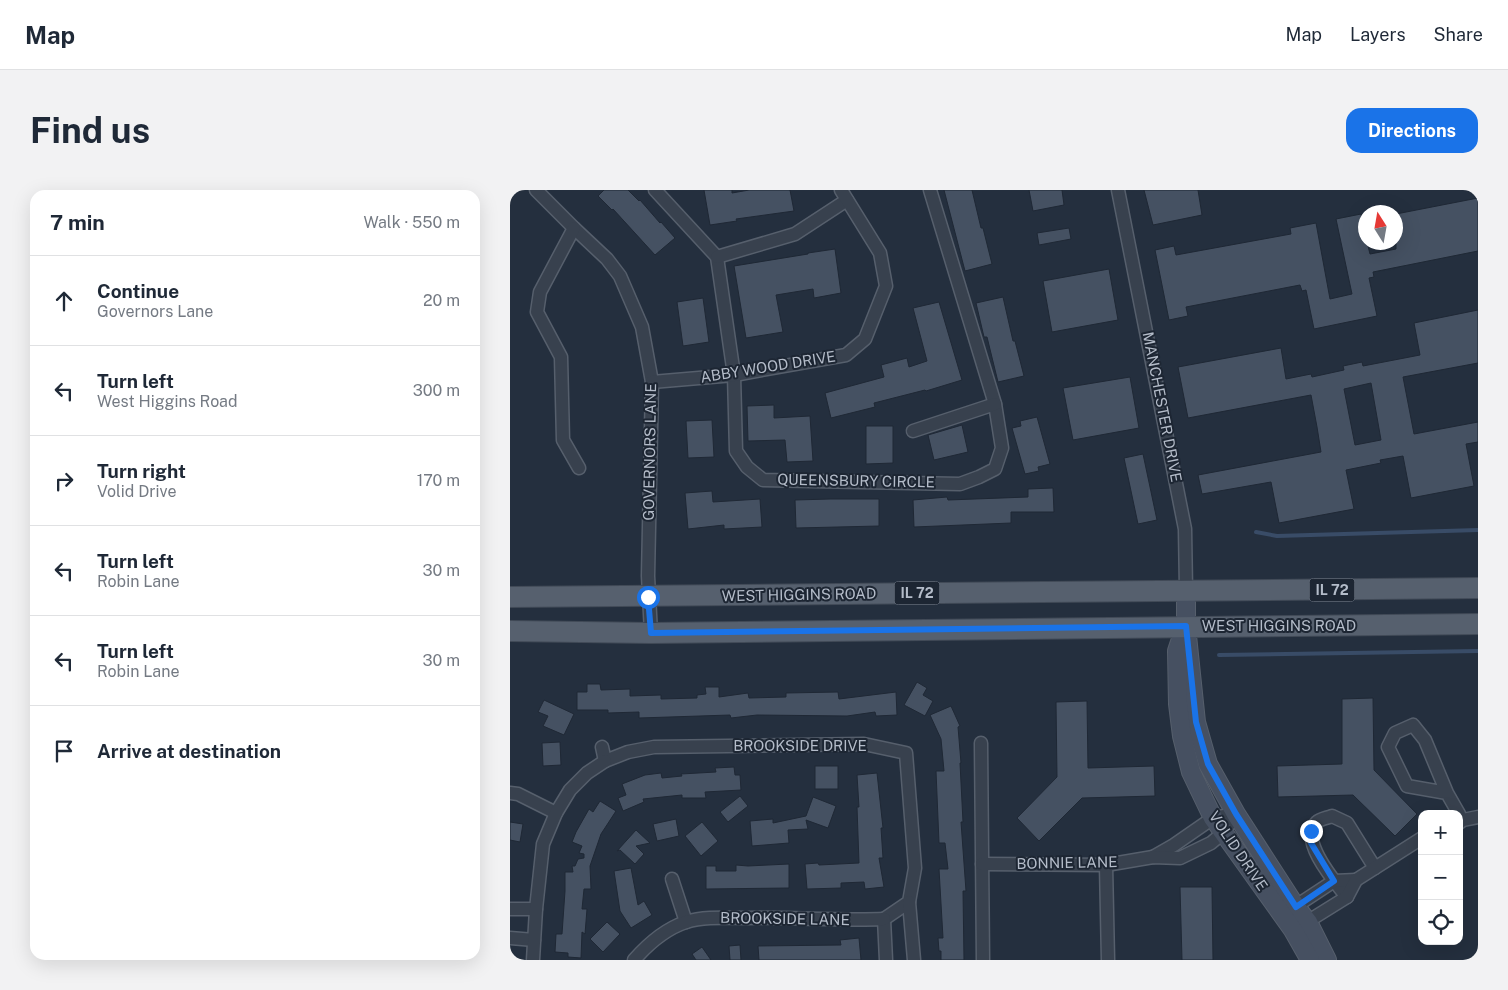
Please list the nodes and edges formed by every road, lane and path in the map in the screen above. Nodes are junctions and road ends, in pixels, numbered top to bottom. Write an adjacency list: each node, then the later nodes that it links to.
1 (536, 190): 6 (street, GOVERNORS LANE)
2 (655, 190): 7 (street)
3 (930, 190): 10 (street, QUEENSBURY CIRCLE)
4 (1118, 190): 14 (street, MANCHESTER DRIVE)
5 (844, 195): 7 (street); 8 (street, ABBY WOOD DRIVE)
6 (574, 228): 9 (street, GOVERNORS LANE); 12 (street)
7 (717, 257): 8 (street, QUEENSBURY CIRCLE)
8 (734, 375): 9 (street, ABBY WOOD DRIVE); 10 (street, QUEENSBURY CIRCLE)
9 (652, 382): 16 (street, GOVERNORS LANE)
10 (995, 404): 11 (street)
11 (913, 431)
12 (580, 468)
13 (1478, 588): 14 (main road, WEST HIGGINS ROAD / IL 72)
14 (1186, 590): 16 (main road, WEST HIGGINS ROAD / IL 72); 18 (street, MANCHESTER DRIVE)
15 (510, 597): 16 (main road, WEST HIGGINS ROAD / IL 72)
16 (648, 597): 20 (street, GOVERNORS LANE)
17 (1478, 624): 18 (main road, WEST HIGGINS ROAD)
18 (1186, 626): 20 (main road, WEST HIGGINS ROAD); 28 (street, VOLID DRIVE); 30 (street, VOLID DRIVE)
19 (510, 631): 20 (main road, WEST HIGGINS ROAD)
20 (651, 633)
21 (981, 744): 35 (street)
22 (602, 747): 23 (street)
23 (606, 761): 27 (street, BROOKSIDE DRIVE); 42 (street, BROOKSIDE DRIVE)
24 (510, 793): 27 (street)
25 (1447, 793): 25 (street); 26 (street)
26 (1456, 810)
27 (556, 813): 44 (street, BROOKSIDE DRIVE)
28 (1236, 814): 30 (street, BONNIE LANE); 32 (street, BONNIE LANE); 45 (street, VOLID DRIVE)
29 (1478, 817): 31 (street)
30 (1212, 818): 32 (street, VOLID DRIVE); 34 (street, BONNIE LANE)
31 (1463, 818)
32 (1223, 833): 34 (street, BONNIE LANE); 45 (street, VOLID DRIVE)
33 (1418, 841): 37 (street)
34 (1152, 858): 36 (street, BONNIE LANE)
35 (982, 864): 36 (street, BONNIE LANE); 55 (street)
36 (1106, 865): 56 (street)
37 (1375, 868): 39 (street); 40 (street)
38 (672, 879): 47 (street)
39 (1356, 880): 40 (street); 41 (street)
40 (1334, 881): 41 (street); 45 (street)
41 (1347, 897): 48 (street)
42 (909, 902): 46 (street); 54 (street)
43 (510, 909): 44 (street)
44 (536, 910): 50 (street, BROOKSIDE DRIVE)
45 (1289, 911): 48 (street, VOLID DRIVE)
46 (884, 919): 47 (street, BROOKSIDE LANE); 53 (street)
47 (686, 922): 52 (street, BROOKSIDE LANE)
48 (1301, 926): 57 (street, VOLID DRIVE); 58 (street, VOLID DRIVE)
49 (510, 938): 50 (street)
50 (534, 940): 51 (street, BROOKSIDE DRIVE)
51 (533, 960)
52 (634, 960)
53 (886, 960)
54 (914, 960)
55 (983, 960)
56 (1108, 960)
57 (1310, 960)
58 (1327, 960)

